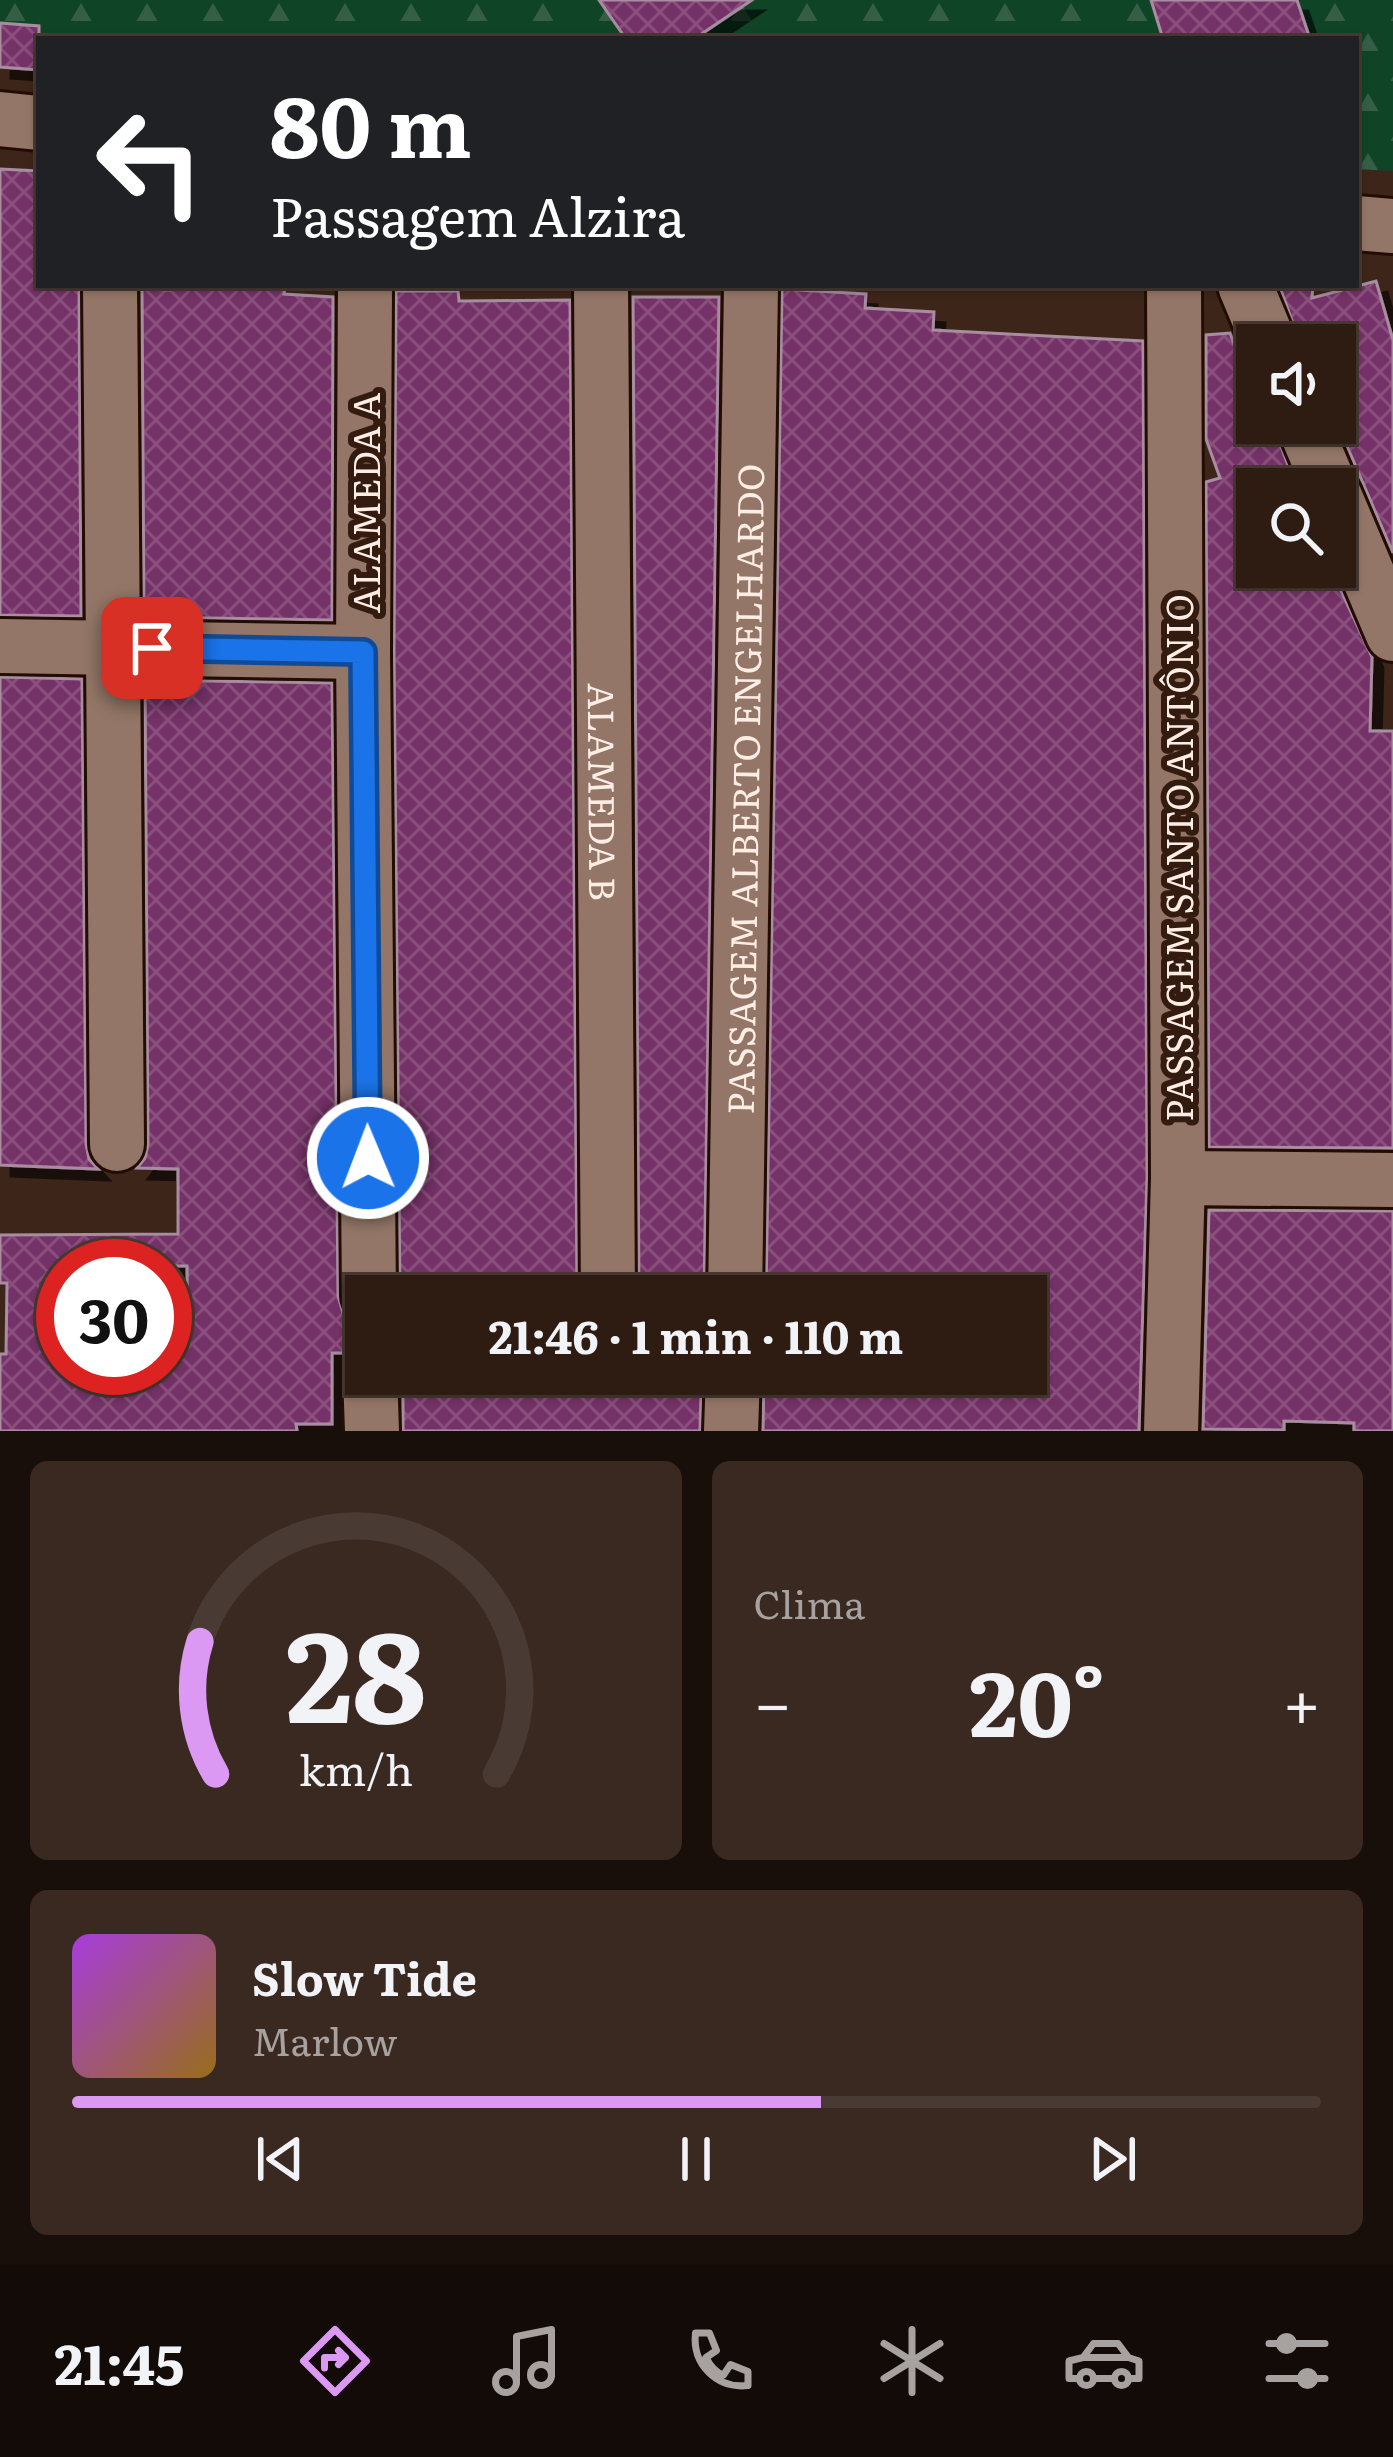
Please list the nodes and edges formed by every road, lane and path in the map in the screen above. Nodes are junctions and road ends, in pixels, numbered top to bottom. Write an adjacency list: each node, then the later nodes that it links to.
1 (0, 119): 2 (street)
2 (36, 123)
3 (1359, 223): 4 (street)
4 (1393, 226)
5 (110, 288): 15 (street)
6 (365, 288): 16 (street, ALAMEDA A)
7 (601, 288): 21 (street, ALAMEDA B)
8 (751, 288): 22 (street, PASSAGEM ALBERTO ENGELHARDO)
9 (1174, 288): 18 (street, PASSAGEM SANTO ANTÔNIO)
10 (1246, 288): 11 (street)
11 (1261, 324)
12 (1356, 547): 13 (street)
13 (1393, 634)
14 (0, 646): 15 (street)
15 (110, 647): 16 (street); 17 (street)
16 (363, 652): 20 (street, ALAMEDA A)
17 (117, 1144)
18 (1178, 1178): 19 (street); 27 (street, PASSAGEM SANTO ANTÔNIO)
19 (1393, 1180)
20 (369, 1275)
21 (608, 1275)
22 (736, 1275)
23 (371, 1395): 25 (street)
24 (732, 1395): 26 (street)
25 (372, 1431)
26 (730, 1431)
27 (1171, 1431)

